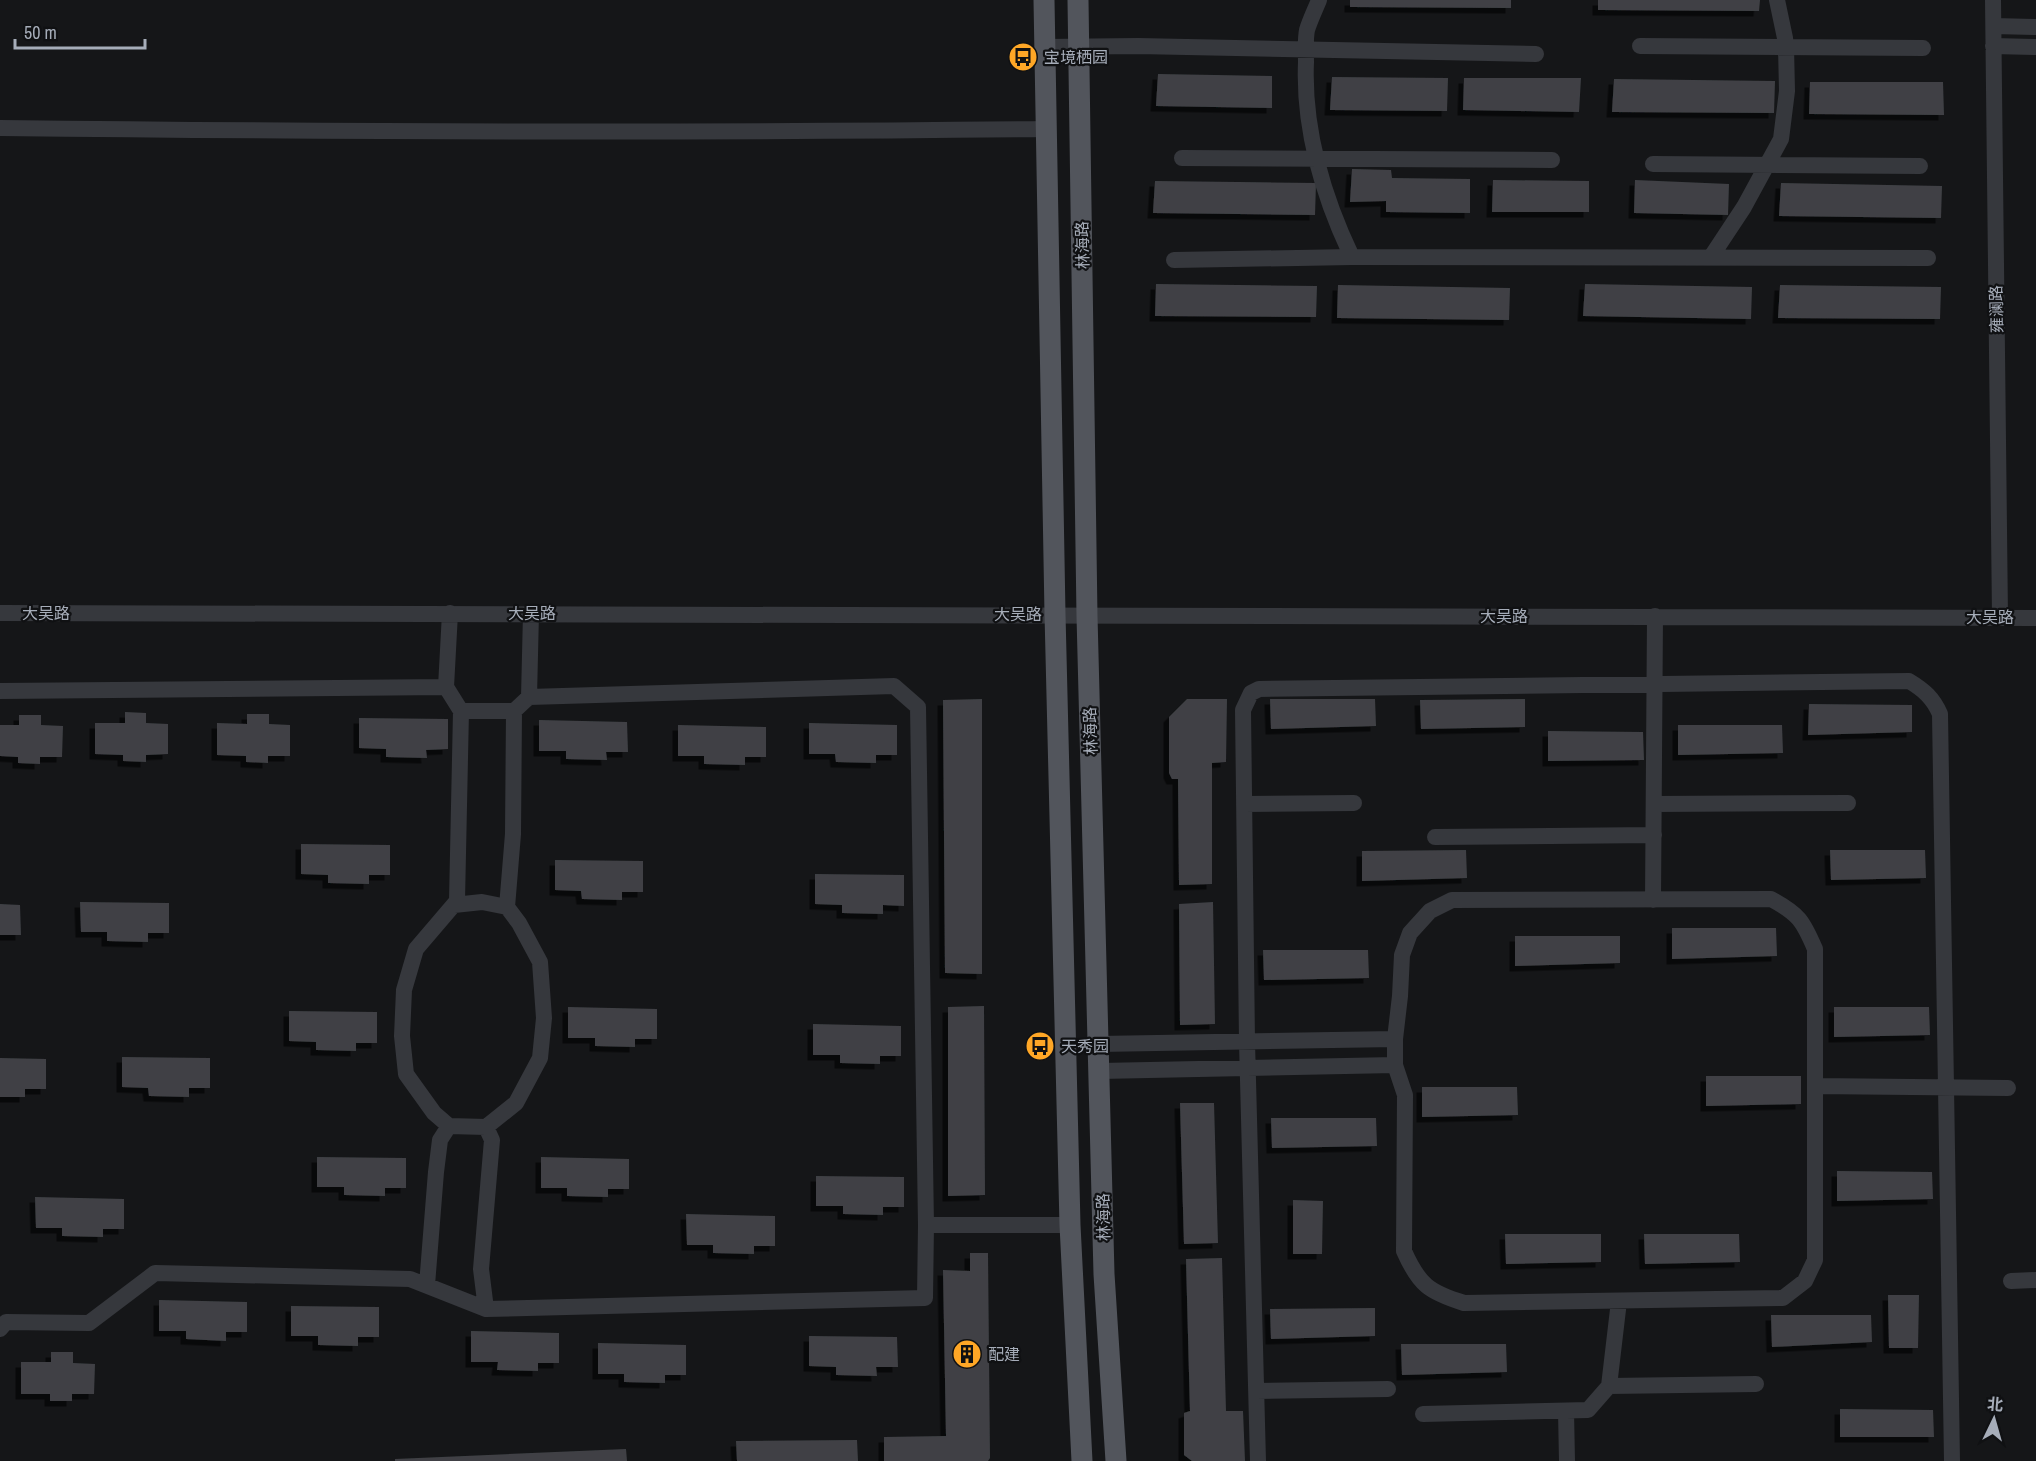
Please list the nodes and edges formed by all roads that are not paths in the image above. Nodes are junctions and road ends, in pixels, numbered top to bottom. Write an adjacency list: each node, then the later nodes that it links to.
1 (1044, 0): 10 (main road, 林海路)
2 (1078, 0): 11 (main road, 林海路)
3 (1319, 0): 15 (street)
4 (1777, 0): 12 (street)
5 (1993, 0): 6 (street, 雍澜路)
6 (1994, 26): 7 (street); 9 (street, 雍澜路)
7 (2036, 27)
8 (1640, 46): 12 (street)
9 (1993, 46): 13 (street); 35 (street, 雍澜路)
10 (1045, 47): 11 (street); 18 (main road, 林海路)
11 (1079, 47): 15 (street); 33 (main road, 林海路)
12 (1786, 47): 14 (street); 23 (street)
13 (2036, 47)
14 (1923, 48)
15 (1306, 51): 16 (street); 20 (street)
16 (1536, 54)
17 (0, 128): 18 (street)
18 (1046, 129): 32 (main road, 林海路)
19 (1182, 158): 20 (street)
20 (1315, 158): 21 (street); 25 (street)
21 (1552, 160)
22 (1653, 164): 23 (street)
23 (1767, 165): 24 (street); 26 (street)
24 (1920, 166)
25 (1352, 257): 26 (street); 28 (street)
26 (1711, 257): 27 (street)
27 (1928, 258)
28 (1174, 260)
29 (0, 613): 30 (street, 大吴路)
30 (450, 613): 31 (street, 大吴路); 38 (street)
31 (531, 613): 32 (street, 大吴路); 40 (street)
32 (1054, 615): 33 (street, 大吴路); 63 (main road, 林海路)
33 (1087, 616): 34 (street, 大吴路); 54 (main road, 林海路)
34 (1655, 616): 35 (street, 大吴路); 37 (street)
35 (2000, 617): 36 (street, 大吴路)
36 (2036, 618)
37 (1655, 684): 45 (street); 46 (street); 59 (street)
38 (446, 687): 39 (street); 41 (street)
39 (0, 691)
40 (529, 697): 42 (street); 64 (street)
41 (461, 711): 42 (street); 50 (street)
42 (514, 711): 51 (street)
43 (1354, 802): 45 (street)
44 (1848, 803): 46 (street)
45 (1245, 804): 53 (street)
46 (1654, 804): 47 (street)
47 (1654, 835): 48 (street); 49 (street)
48 (1435, 837)
49 (1653, 900): 52 (street); 58 (street)
50 (454, 904): 51 (street); 61 (street)
51 (507, 907): 62 (street)
52 (1395, 1039): 53 (street); 55 (street)
53 (1247, 1042): 54 (street); 56 (street)
54 (1100, 1044): 57 (main road, 林海路)
55 (1395, 1065): 56 (street); 68 (street)
56 (1248, 1068): 57 (street); 74 (street)
57 (1100, 1071): 78 (main road, 林海路)
58 (1815, 1086): 59 (street); 68 (street)
59 (1946, 1088): 60 (street); 81 (street)
60 (2008, 1088)
61 (448, 1126): 62 (street); 67 (street)
62 (486, 1127): 69 (street)
63 (1070, 1225): 64 (street); 77 (main road, 林海路)
64 (926, 1226): 69 (street)
65 (2036, 1280): 66 (street)
66 (2011, 1281)
67 (427, 1285): 69 (street); 70 (street)
68 (1619, 1300): 72 (street)
69 (486, 1309)
70 (0, 1329)
71 (1756, 1384): 72 (street)
72 (1609, 1386): 75 (street)
73 (1388, 1389): 74 (street)
74 (1257, 1391): 79 (street)
75 (1566, 1411): 76 (street); 80 (street)
76 (1423, 1414)
77 (1082, 1461)
78 (1116, 1461)
79 (1258, 1461)
80 (1567, 1461)
81 (1952, 1461)

